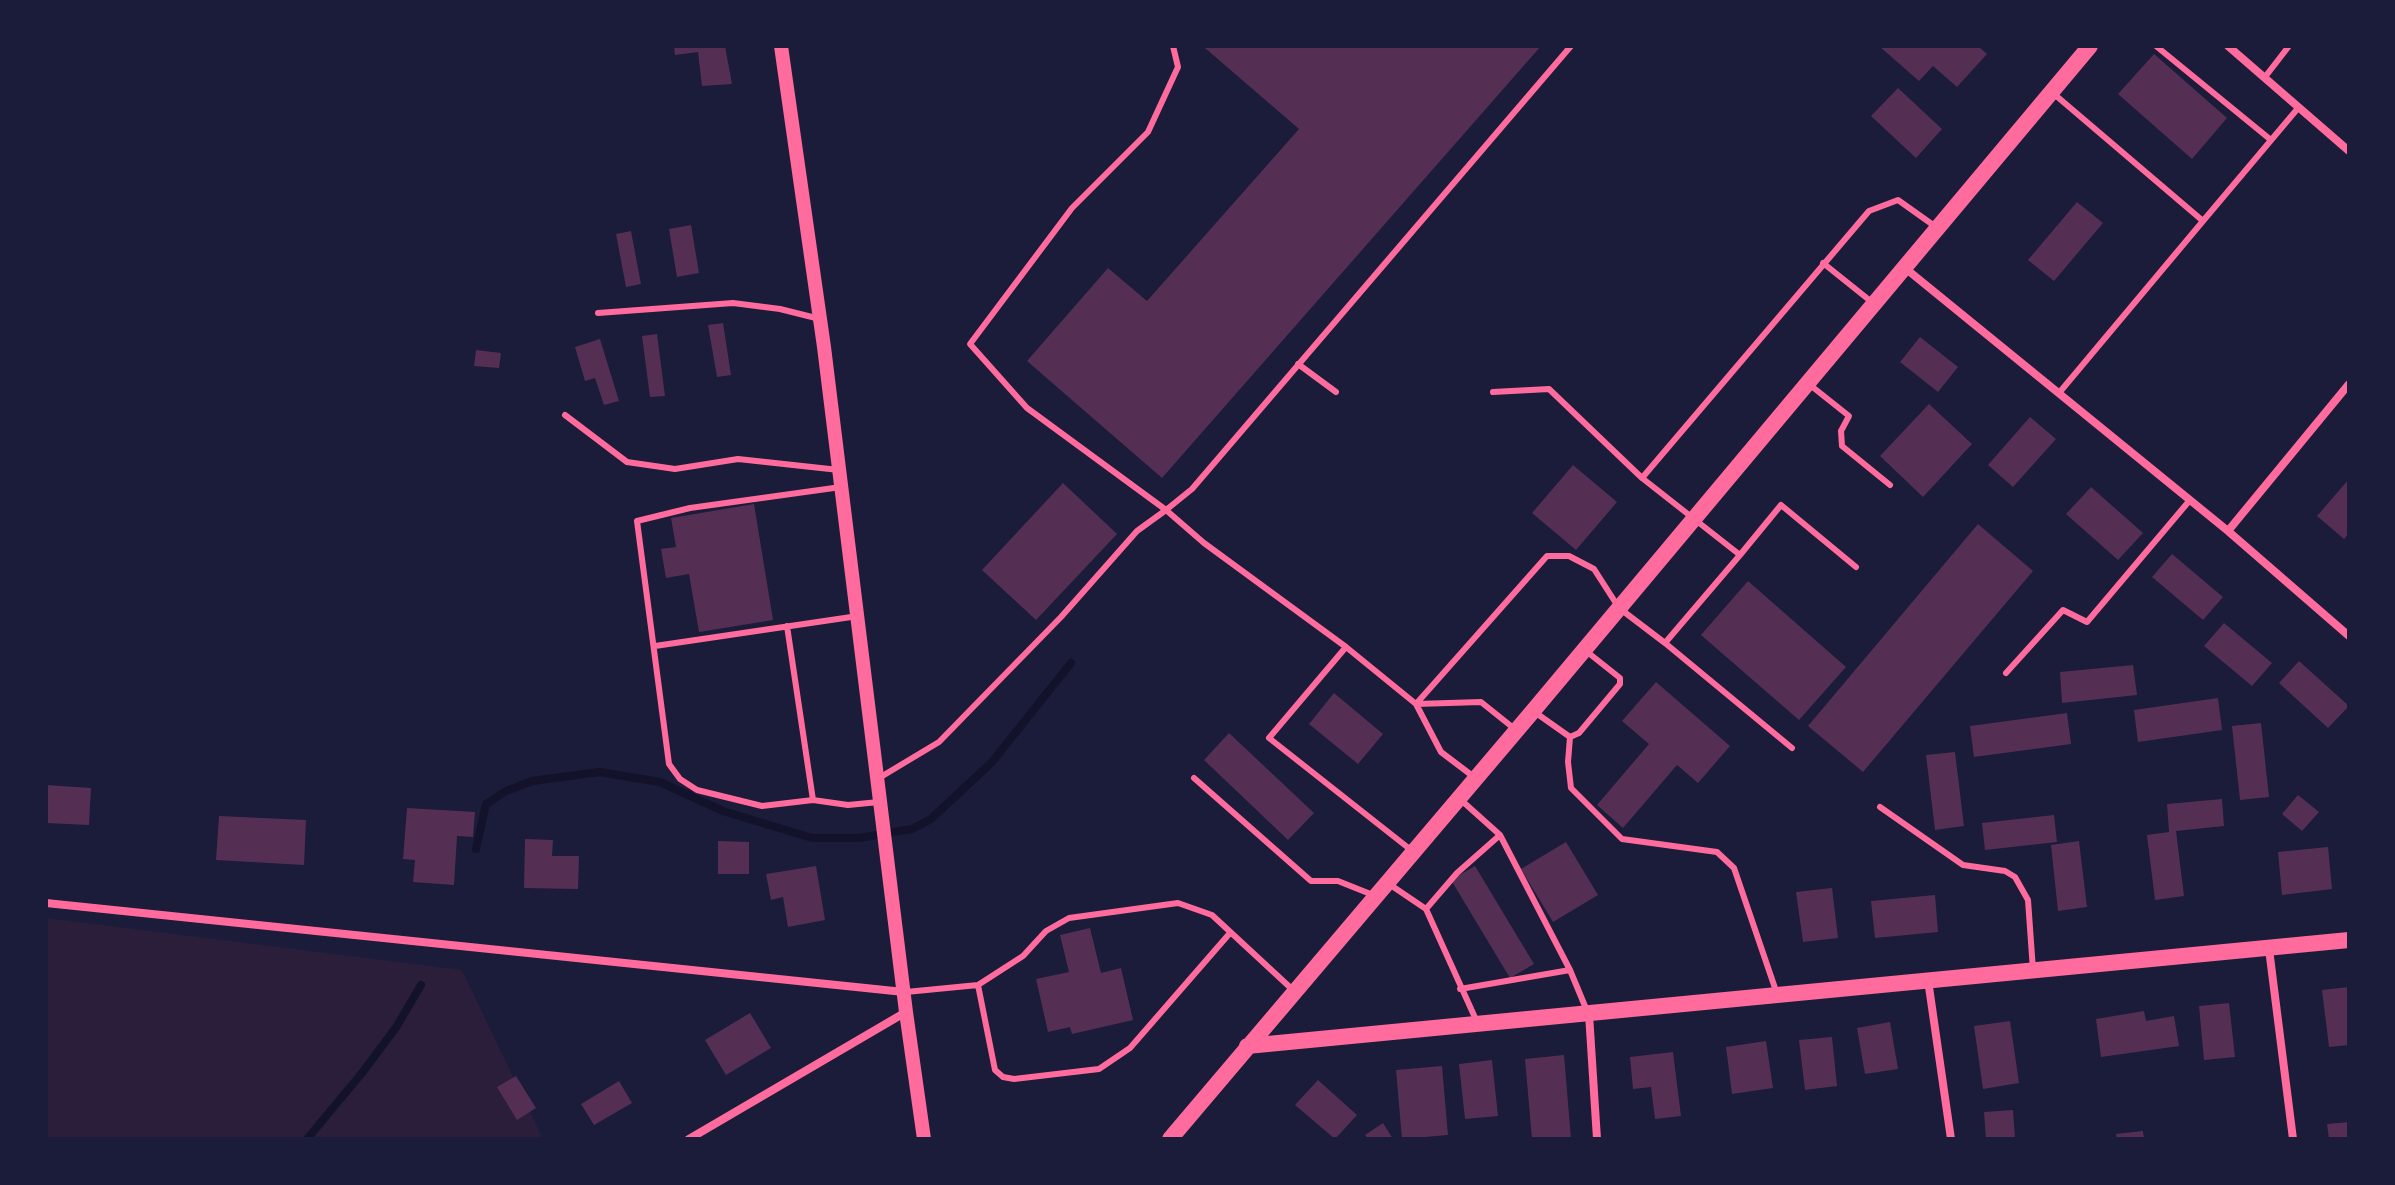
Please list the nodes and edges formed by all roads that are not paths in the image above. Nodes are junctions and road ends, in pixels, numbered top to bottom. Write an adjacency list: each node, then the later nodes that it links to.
1 (781, 46): 19 (street)
2 (1173, 46): 32 (lane)
3 (1571, 46): 20 (lane)
4 (2090, 46): 9 (main road)
5 (2156, 46): 11 (lane)
6 (2228, 46): 8 (street)
7 (2289, 46): 8 (lane)
8 (2265, 77): 10 (street)
9 (2051, 92): 13 (lane); 14 (main road)
10 (2299, 106): 11 (lane); 12 (street)
11 (2271, 140): 13 (lane)
12 (2349, 151)
13 (2203, 221): 25 (lane)
14 (1937, 228): 15 (lane); 16 (main road)
15 (1823, 263): 17 (lane); 28 (lane)
16 (1904, 268): 17 (main road); 25 (street)
17 (1874, 304): 21 (main road)
18 (598, 313): 19 (lane)
19 (820, 319): 27 (street)
20 (1298, 364): 23 (lane); 32 (lane)
21 (1808, 383): 29 (lane); 33 (main road)
22 (2349, 384): 34 (street)
23 (1336, 392)
24 (1493, 392): 28 (lane)
25 (2059, 393): 31 (street)
26 (565, 415): 27 (lane)
27 (839, 470): 30 (street)
28 (1642, 478): 33 (lane)
29 (1890, 485)
30 (841, 487): 38 (street); 42 (lane)
31 (2190, 500): 34 (street); 45 (lane)
32 (1166, 510): 43 (lane); 52 (lane)
33 (1694, 518): 35 (lane); 37 (main road)
34 (2228, 531): 40 (street)
35 (1740, 555): 36 (lane); 41 (lane)
36 (1856, 567)
37 (1619, 608): 41 (lane); 44 (main road); 46 (lane)
38 (858, 616): 39 (lane); 52 (street)
39 (787, 626): 42 (lane); 55 (lane)
40 (2349, 636)
41 (1665, 643): 50 (lane)
42 (655, 646): 55 (lane)
43 (1346, 647): 46 (lane); 59 (lane)
44 (1584, 650): 47 (main road); 49 (lane)
45 (2006, 673)
46 (1416, 704): 48 (lane); 51 (lane)
47 (1533, 711): 48 (main road); 49 (lane)
48 (1516, 730): 51 (main road)
49 (1570, 737): 74 (lane)
50 (1792, 748)
51 (1474, 777): 54 (main road)
52 (879, 778): 57 (street)
53 (1194, 778): 61 (lane)
54 (1458, 797): 58 (lane); 59 (main road)
55 (813, 800): 57 (lane)
56 (1880, 807): 68 (lane)
57 (882, 809): 73 (street)
58 (1500, 835): 63 (lane); 67 (lane)
59 (1412, 851): 60 (main road)
60 (1387, 882): 61 (main road); 63 (lane)
61 (1375, 896): 72 (main road)
62 (46, 903): 73 (street)
63 (1426, 909): 71 (lane)
64 (1230, 933): 70 (lane); 70 (lane); 72 (lane)
65 (2349, 940): 66 (main road)
66 (2269, 949): 68 (main road); 84 (street)
67 (1570, 970): 71 (lane); 76 (lane)
68 (2033, 970): 69 (main road)
69 (1928, 980): 74 (main road); 83 (street)
70 (978, 985): 73 (lane)
71 (1460, 989): 77 (lane)
72 (1294, 991): 78 (main road)
73 (904, 992): 75 (street)
74 (1778, 994): 76 (main road)
75 (906, 1012): 79 (street); 80 (street)
76 (1589, 1014): 77 (main road); 82 (street)
77 (1477, 1022): 78 (main road)
78 (1247, 1046): 81 (main road)
79 (689, 1139)
80 (924, 1139)
81 (1170, 1139)
82 (1597, 1139)
83 (1951, 1139)
84 (2293, 1139)

